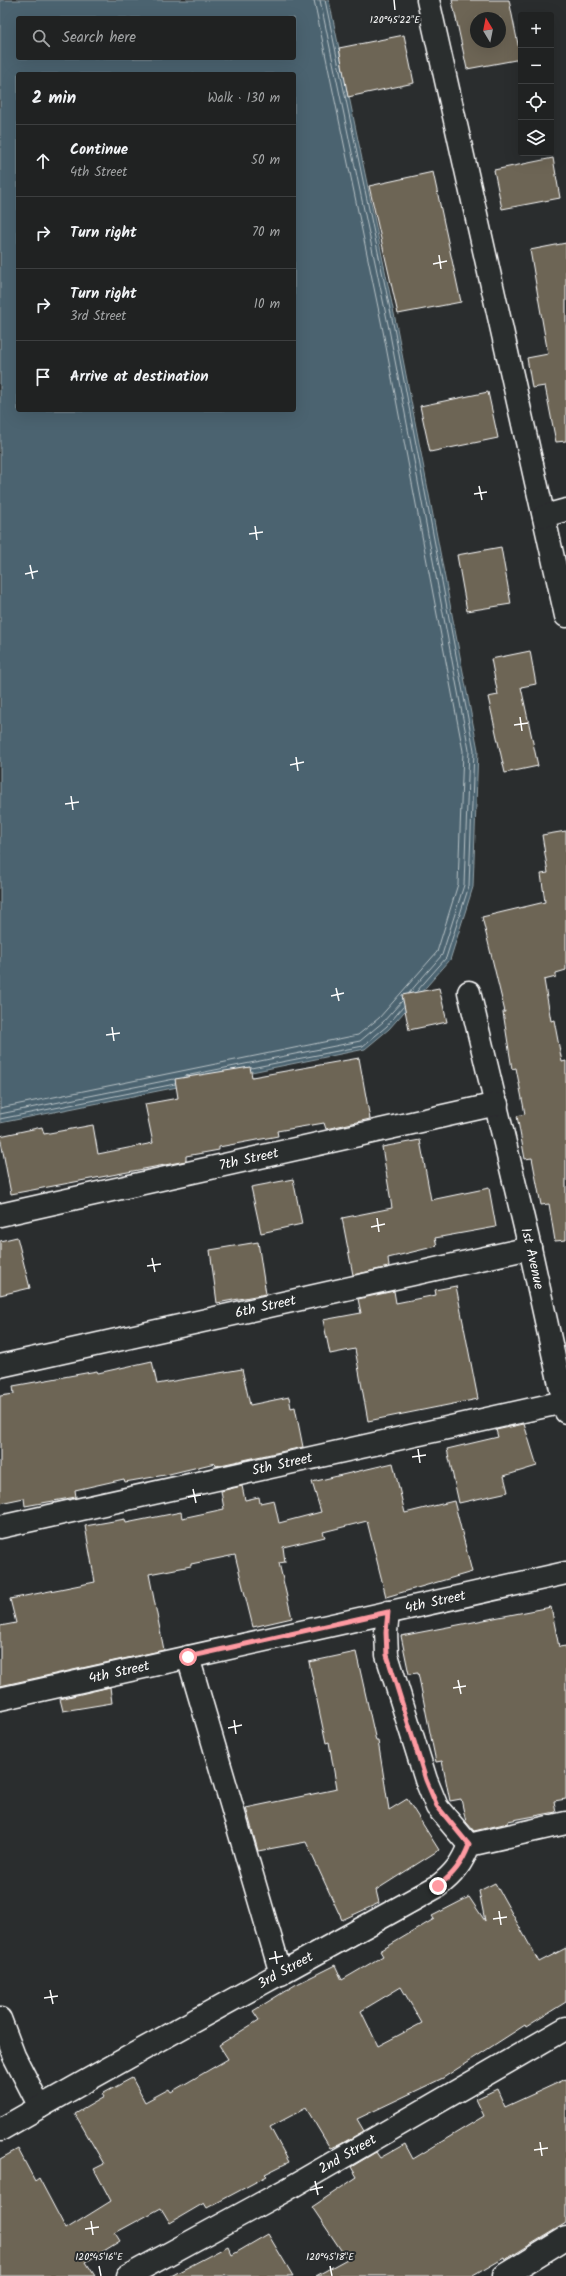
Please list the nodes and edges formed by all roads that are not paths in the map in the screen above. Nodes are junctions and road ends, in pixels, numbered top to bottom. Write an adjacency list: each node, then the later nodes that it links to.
1 (428, 0): 3 (street)
2 (566, 510): 3 (street)
3 (544, 516): 4 (street)
4 (566, 616)
5 (469, 992): 6 (street, 1st Avenue)
6 (497, 1104): 7 (street, 7th Street); 8 (street, 1st Avenue)
7 (0, 1215)
8 (530, 1248): 9 (street, 6th Street); 10 (street, 1st Avenue)
9 (0, 1366)
10 (565, 1407): 11 (street, 5th Street)
11 (0, 1527)
12 (566, 1573): 13 (street, 4th Street)
13 (388, 1612): 14 (street, 4th Street); 17 (street)
14 (188, 1657): 15 (street, 4th Street); 18 (street)
15 (0, 1699)
16 (566, 1823): 17 (street)
17 (469, 1845): 18 (street, 3rd Street)
18 (281, 1974): 21 (street, 3rd Street)
19 (0, 2019): 21 (street)
20 (566, 2028): 24 (street, 2nd Street)
21 (40, 2107): 22 (street, 3rd Street)
22 (0, 2130)
23 (566, 2238): 25 (street)
24 (128, 2276)
25 (504, 2276)

